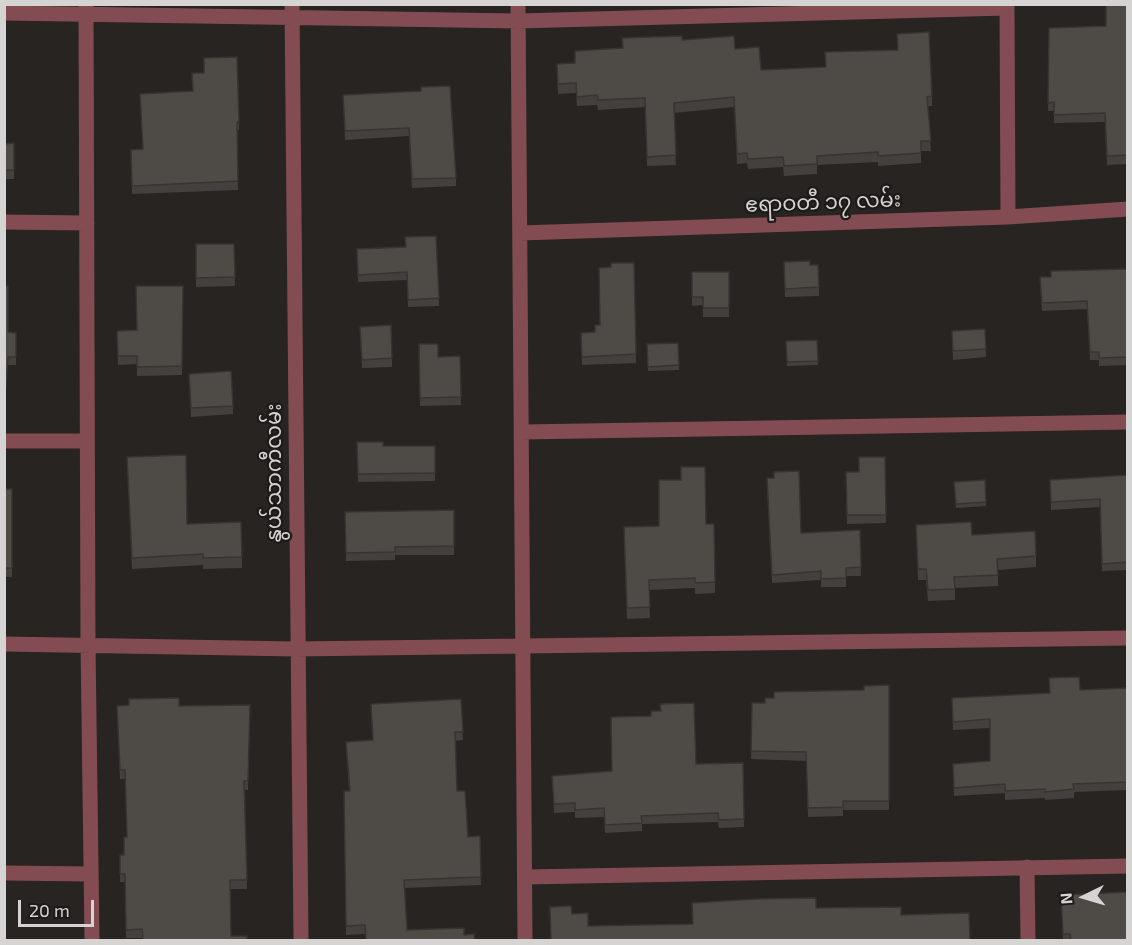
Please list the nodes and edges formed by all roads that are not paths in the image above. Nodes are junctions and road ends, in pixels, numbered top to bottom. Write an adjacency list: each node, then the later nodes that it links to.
1 (518, 4): 6 (street)
2 (1007, 6): 6 (street); 8 (street)
3 (86, 9): 4 (street); 5 (street); 10 (street)
4 (292, 10): 6 (street); 20 (street, နွယ်သာကီလမ်း)
5 (4, 13)
6 (518, 21): 11 (street)
7 (1128, 209): 8 (street, ဧရာဝတီ ၁၇ လမ်း)
8 (1008, 217): 11 (street, ဧရာဝတီ ၁၇ လမ်း)
9 (4, 222): 10 (street)
10 (87, 223): 15 (street)
11 (520, 233): 13 (street)
12 (1128, 422): 13 (street)
13 (522, 432): 19 (street)
14 (4, 441): 15 (street)
15 (87, 441): 18 (street)
16 (1128, 638): 19 (street)
17 (4, 644): 18 (street)
18 (88, 644): 20 (street); 24 (street)
19 (524, 644): 20 (street); 25 (street)
20 (296, 649): 27 (street, နွယ်သာကီလမ်း)
21 (1128, 866): 22 (street)
22 (1027, 867): 25 (street); 29 (street)
23 (4, 873): 24 (street)
24 (91, 874): 26 (street)
25 (525, 877): 28 (street)
26 (92, 940)
27 (301, 940)
28 (525, 940)
29 (1028, 940)

